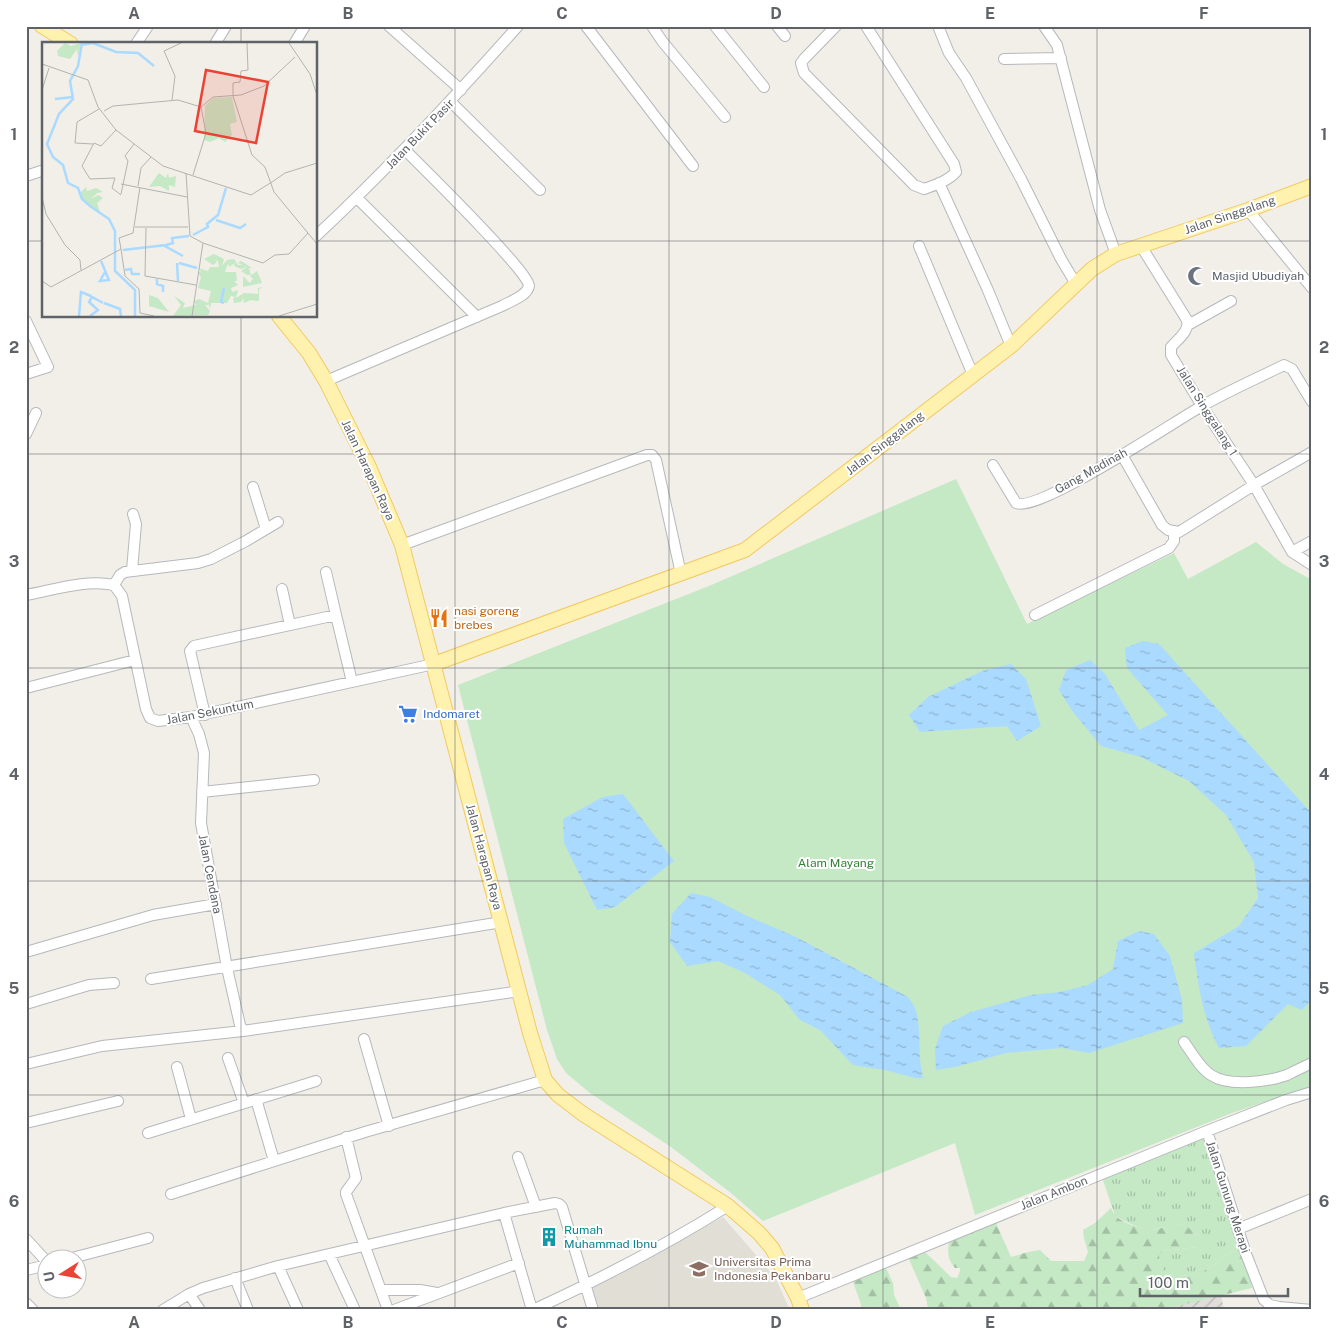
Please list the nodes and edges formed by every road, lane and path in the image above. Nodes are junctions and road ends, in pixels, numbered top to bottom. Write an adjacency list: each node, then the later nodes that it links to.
1 (42, 26): 16 (main road)
2 (148, 26): 17 (street)
3 (226, 26): 18 (street)
4 (305, 26): 19 (street)
5 (389, 26): 23 (street)
6 (518, 26): 23 (street, Jalan Bukit Pasir)
7 (586, 26): 27 (street)
8 (652, 26): 25 (street)
9 (715, 26): 22 (street)
10 (777, 26): 15 (street)
11 (836, 26): 30 (street)
12 (866, 26): 30 (street)
13 (938, 26): 39 (street)
14 (1044, 26): 20 (street)
15 (785, 36)
16 (68, 42)
17 (137, 42)
18 (216, 42)
19 (295, 42)
20 (1061, 58): 21 (street); 38 (street)
21 (1004, 59)
22 (764, 87)
23 (461, 90): 24 (street, Jalan Bukit Pasir)
24 (451, 102): 26 (street, Jalan Bukit Pasir); 32 (street)
25 (725, 117)
26 (405, 150): 33 (street, Jalan Bukit Pasir); 42 (street)
27 (693, 166)
28 (42, 171): 29 (street)
29 (26, 176)
30 (939, 183): 46 (street)
31 (1312, 186): 34 (main road, Jalan Singgalang)
32 (540, 190)
33 (357, 198): 35 (street, Jalan Bukit Pasir); 42 (street)
34 (1248, 210): 37 (main road, Jalan Singgalang); 40 (street)
35 (318, 234)
36 (919, 246): 48 (street)
37 (1141, 246): 38 (main road, Jalan Singgalang); 45 (street)
38 (1116, 254): 39 (main road, Jalan Singgalang)
39 (1076, 284): 46 (main road, Jalan Singgalang)
40 (1312, 288)
41 (1231, 302): 45 (street)
42 (477, 317): 49 (street)
43 (281, 318): 49 (main road, Jalan Harapan Raya)
44 (26, 321): 47 (street)
45 (1188, 325): 51 (street, Jalan Singgalang 1)
46 (1011, 346): 48 (main road, Jalan Singgalang)
47 (26, 374)
48 (973, 375): 69 (main road, Jalan Singgalang)
49 (326, 382): 64 (main road, Jalan Harapan Raya)
50 (1312, 402): 51 (street, Gang Madinah)
51 (1202, 406): 55 (street, Gang Madinah); 57 (street, Jalan Singgalang 1)
52 (36, 413): 53 (street)
53 (26, 434)
54 (1312, 452): 57 (street)
55 (1122, 455): 56 (street, Gang Madinah); 62 (street)
56 (993, 465)
57 (1254, 485): 62 (street); 65 (street, Jalan Singgalang 1)
58 (253, 487): 61 (street)
59 (133, 514): 67 (street)
60 (278, 522): 61 (street)
61 (266, 529): 67 (street)
62 (1174, 532): 74 (street)
63 (1312, 542): 65 (street)
64 (402, 546): 69 (street); 77 (main road, Jalan Harapan Raya)
65 (1292, 552): 66 (street)
66 (1312, 565)
67 (132, 570): 70 (street)
68 (326, 572): 73 (street)
69 (681, 574): 77 (main road, Jalan Singgalang)
70 (114, 585): 72 (street); 76 (street, Jalan Sekuntum)
71 (282, 589): 75 (street)
72 (26, 595)
73 (336, 615): 75 (street); 78 (street)
74 (1035, 615)
75 (290, 625): 80 (street)
76 (135, 660): 79 (street); 81 (street, Jalan Sekuntum)
77 (434, 664): 78 (street, Jalan Sekuntum); 85 (main road, Jalan Harapan Raya)
78 (352, 682): 80 (street, Jalan Sekuntum)
79 (26, 688)
80 (205, 715): 81 (street, Jalan Sekuntum)
81 (192, 717): 83 (street, Jalan Cendana)
82 (314, 780): 83 (street)
83 (202, 792): 84 (street, Jalan Cendana)
84 (216, 904): 86 (street); 87 (street, Jalan Cendana)
85 (502, 922): 87 (street); 90 (main road, Jalan Harapan Raya)
86 (26, 952)
87 (227, 968): 88 (street); 92 (street, Jalan Cendana)
88 (151, 979)
89 (114, 983): 91 (street)
90 (520, 991): 92 (street); 99 (main road, Jalan Harapan Raya)
91 (26, 1004)
92 (243, 1031): 96 (street)
93 (364, 1039): 107 (street)
94 (1184, 1042): 97 (street)
95 (228, 1058): 104 (street)
96 (26, 1064)
97 (1312, 1064)
98 (177, 1067): 105 (street)
99 (546, 1080): 107 (street); 115 (main road, Jalan Harapan Raya)
100 (316, 1081): 102 (street)
101 (1312, 1092): 108 (street, Jalan Ambon)
102 (256, 1099): 104 (street); 112 (street)
103 (118, 1101): 106 (street)
104 (244, 1102): 105 (street)
105 (191, 1119): 109 (street)
106 (26, 1123)
107 (389, 1126): 110 (street)
108 (1207, 1131): 118 (street, Jalan Gunung Merapi); 132 (street, Jalan Ambon)
109 (148, 1133)
110 (346, 1138): 112 (street); 121 (street)
111 (518, 1157): 116 (street)
112 (274, 1161): 113 (street)
113 (170, 1194)
114 (1312, 1199): 118 (street)
115 (728, 1206): 128 (street); 132 (main road, Jalan Harapan Raya)
116 (536, 1207): 117 (street); 128 (street)
117 (504, 1213): 121 (street); 125 (street)
118 (1238, 1229): 133 (street, Jalan Gunung Merapi)
119 (148, 1238): 123 (street)
120 (26, 1239): 122 (street)
121 (364, 1246): 124 (street); 129 (street)
122 (38, 1253)
123 (88, 1254)
124 (329, 1254): 126 (street); 138 (street)
125 (519, 1262): 130 (street); 141 (street)
126 (278, 1266): 127 (street); 137 (street)
127 (235, 1278): 131 (street); 136 (street)
128 (586, 1286): 141 (street); 142 (street)
129 (381, 1290): 130 (street); 139 (street)
130 (438, 1293): 140 (street)
131 (189, 1294): 134 (street); 135 (street)
132 (800, 1304)
133 (1270, 1307): 143 (street, Jalan Gunung Merapi)
134 (163, 1310)
135 (200, 1310)
136 (248, 1310)
137 (298, 1310)
138 (355, 1310)
139 (388, 1310)
140 (394, 1310)
141 (532, 1310)
142 (593, 1310)
143 (1312, 1310)

